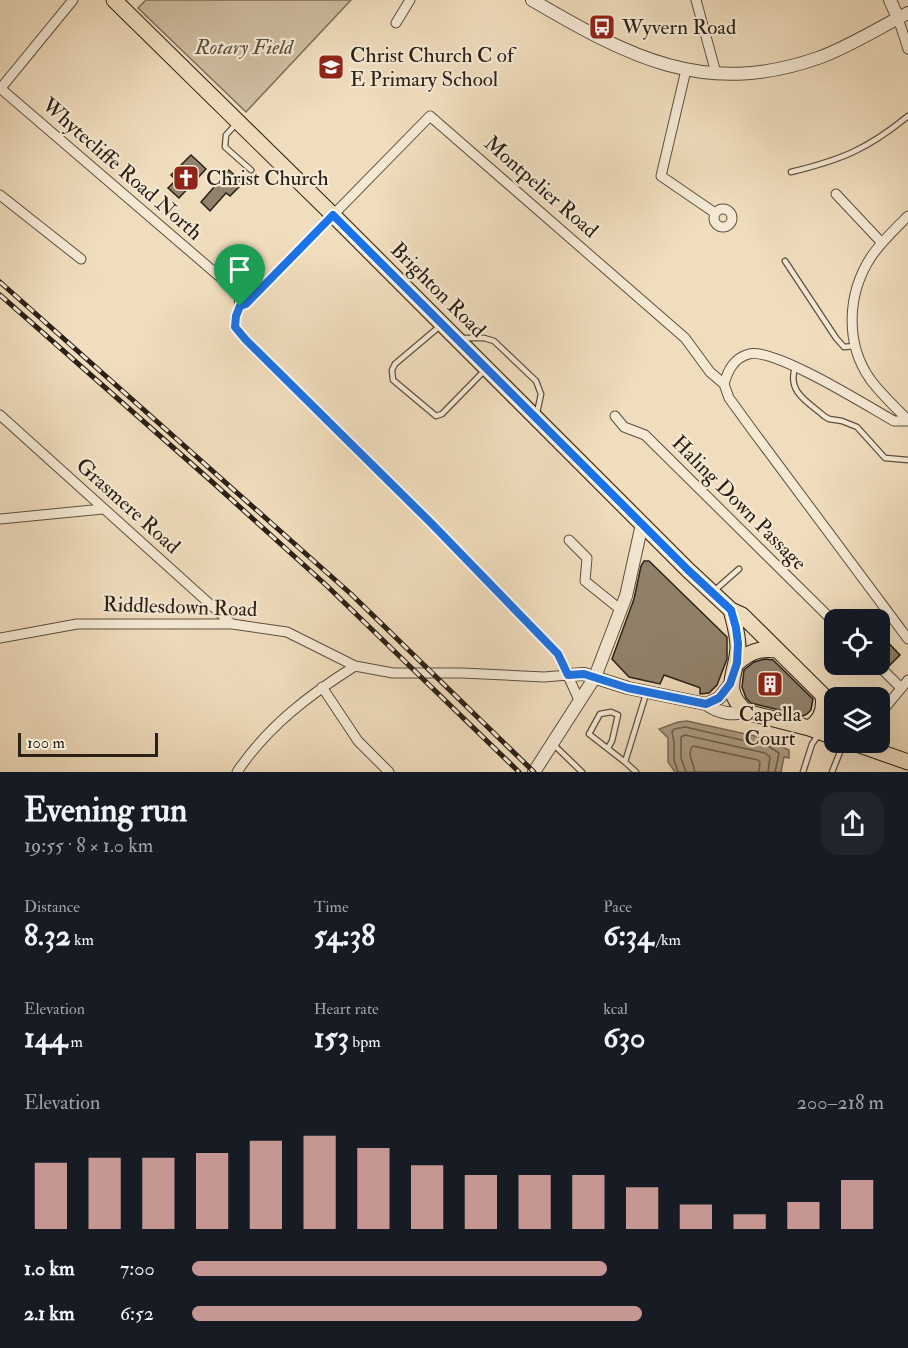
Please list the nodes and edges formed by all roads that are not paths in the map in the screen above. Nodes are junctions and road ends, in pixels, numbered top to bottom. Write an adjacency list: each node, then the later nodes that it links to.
1 (73, 0): 12 (street)
2 (114, 0): 14 (main road, Brighton Road)
3 (410, 0): 8 (street)
4 (532, 0): 10 (street)
5 (696, 0): 11 (street)
6 (890, 0): 7 (street)
7 (903, 16): 9 (street); 11 (street)
8 (396, 23)
9 (908, 49)
10 (686, 70): 11 (street); 19 (street)
11 (716, 73)
12 (0, 88): 25 (street, Whytecliffe Road North)
13 (908, 117): 16 (lane)
14 (238, 122): 15 (lane); 20 (main road, Brighton Road)
15 (251, 170)
16 (791, 172)
17 (836, 194): 22 (street)
18 (0, 195): 23 (street)
19 (715, 213)
20 (333, 215): 25 (street); 26 (main road, Brighton Road); 31 (street, Montpelier Road)
21 (908, 217): 22 (street)
22 (882, 243): 28 (street)
23 (81, 259)
24 (785, 261): 28 (lane)
25 (240, 306): 52 (street)
26 (442, 324): 27 (main road, Brighton Road); 30 (lane)
27 (456, 338): 30 (main road, Brighton Road); 34 (lane)
28 (855, 346): 35 (street)
29 (795, 367): 31 (street); 35 (street); 36 (lane)
30 (486, 368): 34 (main road, Brighton Road)
31 (724, 384): 48 (street, Montpelier Road)
32 (0, 414): 37 (street, Grasmere Road)
33 (615, 416): 45 (street, Haling Down Passage)
34 (536, 418): 39 (main road, Brighton Road)
35 (908, 420)
36 (908, 460)
37 (103, 509): 38 (street); 46 (street, Grasmere Road)
38 (0, 519)
39 (642, 524): 42 (main road, Brighton Road); 43 (street)
40 (569, 540): 43 (street)
41 (740, 569): 42 (lane)
42 (712, 593): 44 (main road, Brighton Road)
43 (621, 610): 54 (street)
44 (731, 610): 49 (main road, Brighton Road); 50 (main road)
45 (824, 612)
46 (232, 624): 47 (street, Riddlesdown Road); 51 (street, Riddlesdown Road)
47 (0, 638)
48 (908, 639)
49 (776, 650): 50 (main road); 60 (main road, Brighton Road)
50 (737, 663): 56 (main road)
51 (355, 666): 52 (street, Riddlesdown Road); 57 (street)
52 (568, 675): 54 (street, Riddlesdown Road); 61 (street)
53 (888, 675): 58 (street)
54 (595, 677): 59 (street, Riddlesdown Road); 61 (street)
55 (908, 680): 58 (street)
56 (730, 684): 62 (street); 65 (main road)
57 (322, 687): 75 (street); 76 (street)
58 (904, 690): 63 (street)
59 (646, 691): 62 (street, Riddlesdown Road); 73 (lane)
60 (824, 697)
61 (579, 700): 67 (street)
62 (706, 704): 65 (street, Riddlesdown Road)
63 (890, 704)
64 (824, 706): 66 (main road)
65 (746, 712): 66 (main road)
66 (821, 732): 80 (lane)
67 (552, 743): 77 (street); 78 (lane)
68 (608, 748): 68 (lane); 73 (lane)
69 (840, 753): 81 (lane)
70 (884, 753): 72 (main road)
71 (890, 753): 72 (main road)
72 (893, 756): 74 (main road)
73 (625, 762): 79 (lane)
74 (908, 762)
75 (237, 772)
76 (389, 772)
77 (534, 772)
78 (582, 772)
79 (636, 772)
80 (803, 772)
81 (832, 772)

